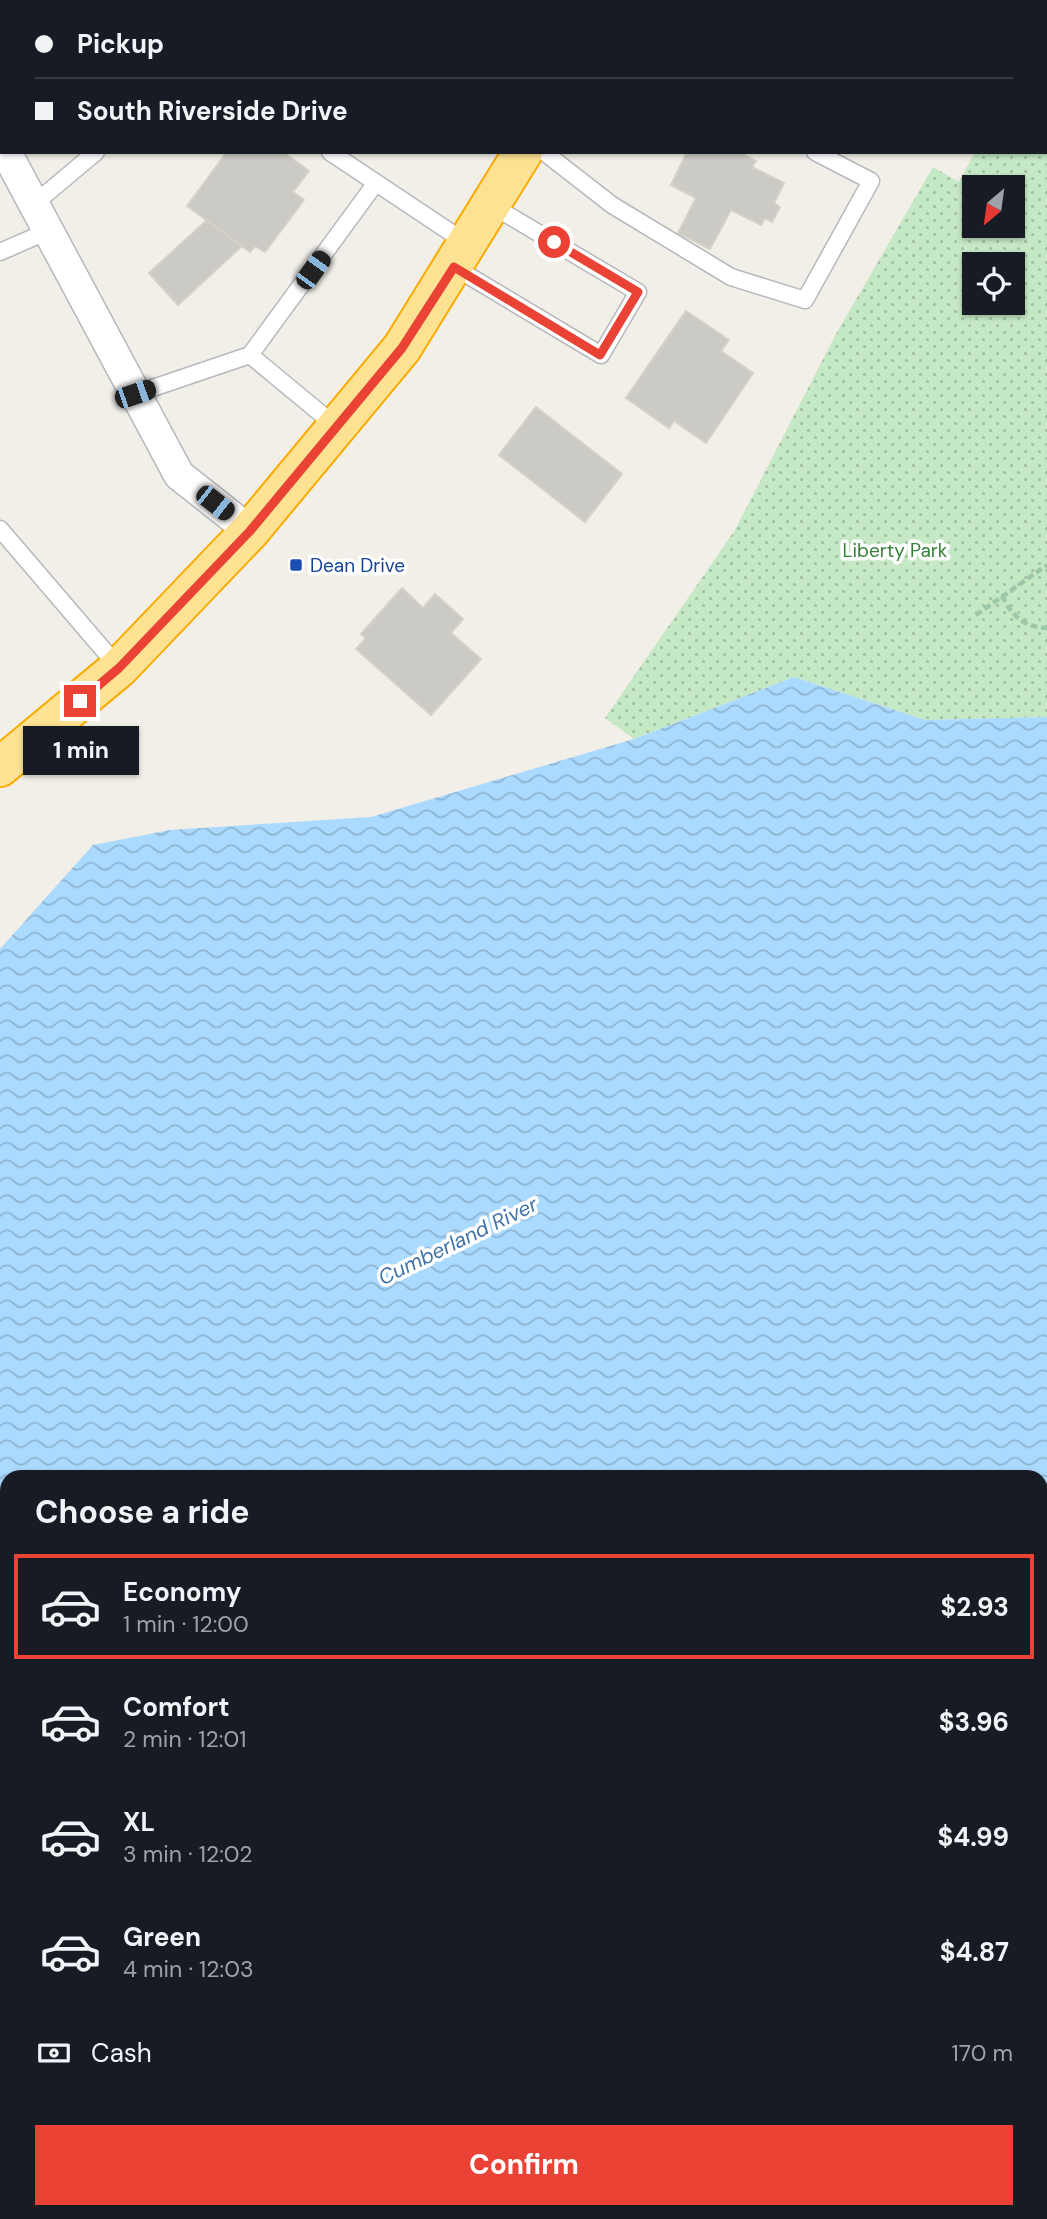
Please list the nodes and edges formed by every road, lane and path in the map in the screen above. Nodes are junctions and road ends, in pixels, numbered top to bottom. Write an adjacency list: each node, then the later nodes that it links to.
1 (7, 154): 7 (street)
2 (94, 154): 7 (lane)
3 (333, 154): 6 (lane)
4 (524, 154): 5 (lane); 8 (highway)
5 (819, 154)
6 (375, 184): 11 (lane); 12 (lane)
7 (34, 204): 9 (street)
8 (491, 205): 11 (highway); 11 (lane)
9 (48, 231): 10 (lane); 13 (street)
10 (0, 252)
11 (461, 255): 14 (highway)
12 (250, 355): 13 (lane); 14 (lane)
13 (135, 394): 16 (street)
14 (337, 427): 16 (highway)
15 (0, 528): 21 (lane)
16 (250, 531): 21 (highway)
17 (1047, 565): 18 (path)
18 (1002, 596): 19 (path); 20 (path)
19 (976, 614)
20 (1047, 628)
21 (119, 668): 22 (highway)
22 (1, 765)

